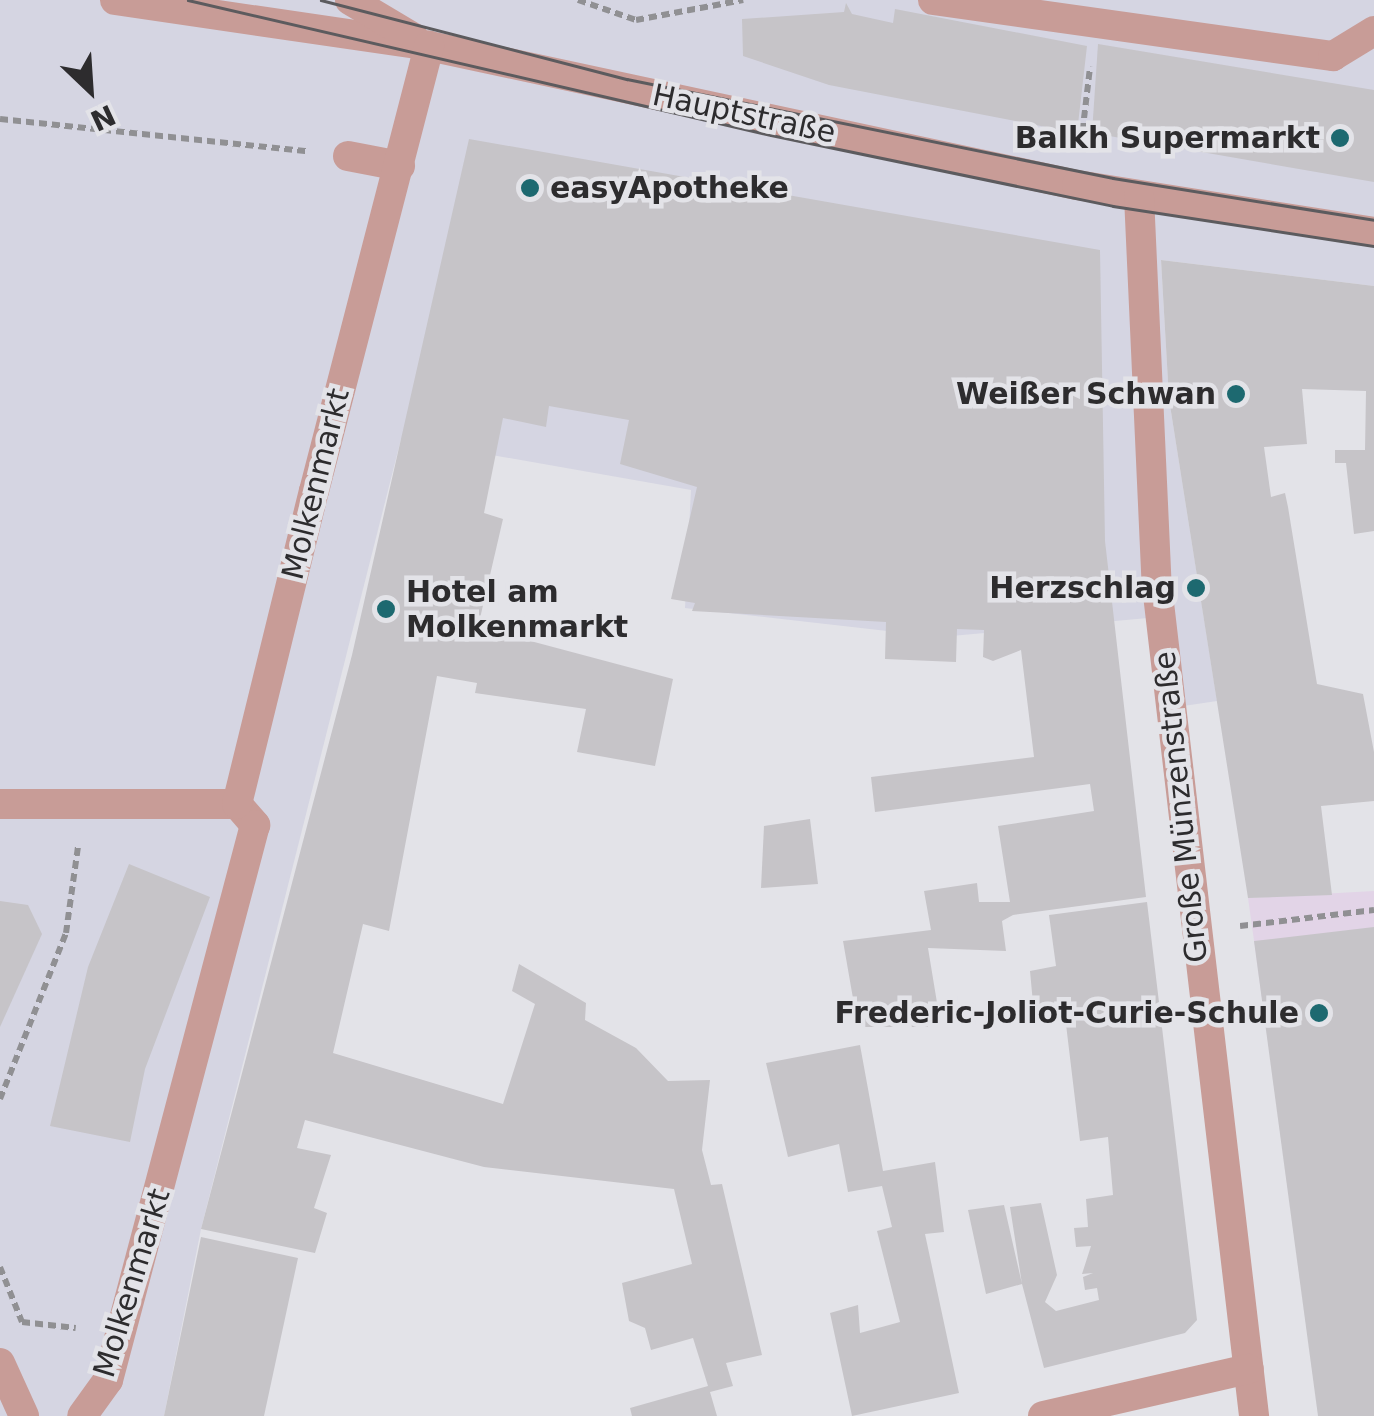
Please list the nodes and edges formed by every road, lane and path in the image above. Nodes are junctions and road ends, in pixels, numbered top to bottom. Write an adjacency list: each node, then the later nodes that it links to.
1 (116, 0): 8 (street, Hauptstraße)
2 (350, 0): 8 (street)
3 (578, 0): 4 (path)
4 (744, 0)
5 (933, 0): 6 (street)
6 (1095, 20): 7 (street); 12 (path)
7 (1374, 31)
8 (429, 46): 11 (street, Molkenmarkt); 12 (street, Hauptstraße)
9 (0, 119): 10 (path)
10 (348, 156): 11 (street)
11 (400, 166): 16 (street, Molkenmarkt)
12 (1077, 185): 13 (street, Hauptstraße)
13 (1139, 196): 14 (street, Hauptstraße); 24 (street, Große Münzenstraße)
14 (1374, 232)
15 (0, 804): 17 (street)
16 (237, 804): 17 (street); 22 (street, Molkenmarkt)
17 (84, 806): 20 (path)
18 (1374, 910): 19 (path)
19 (1252, 923)
20 (0, 1099)
21 (0, 1267): 22 (path)
22 (114, 1360): 26 (street, Molkenmarkt)
23 (0, 1363): 25 (street)
24 (1249, 1370): 27 (street); 28 (street, Große Münzenstraße)
25 (24, 1416)
26 (82, 1416)
27 (1044, 1416)
28 (1254, 1416)

